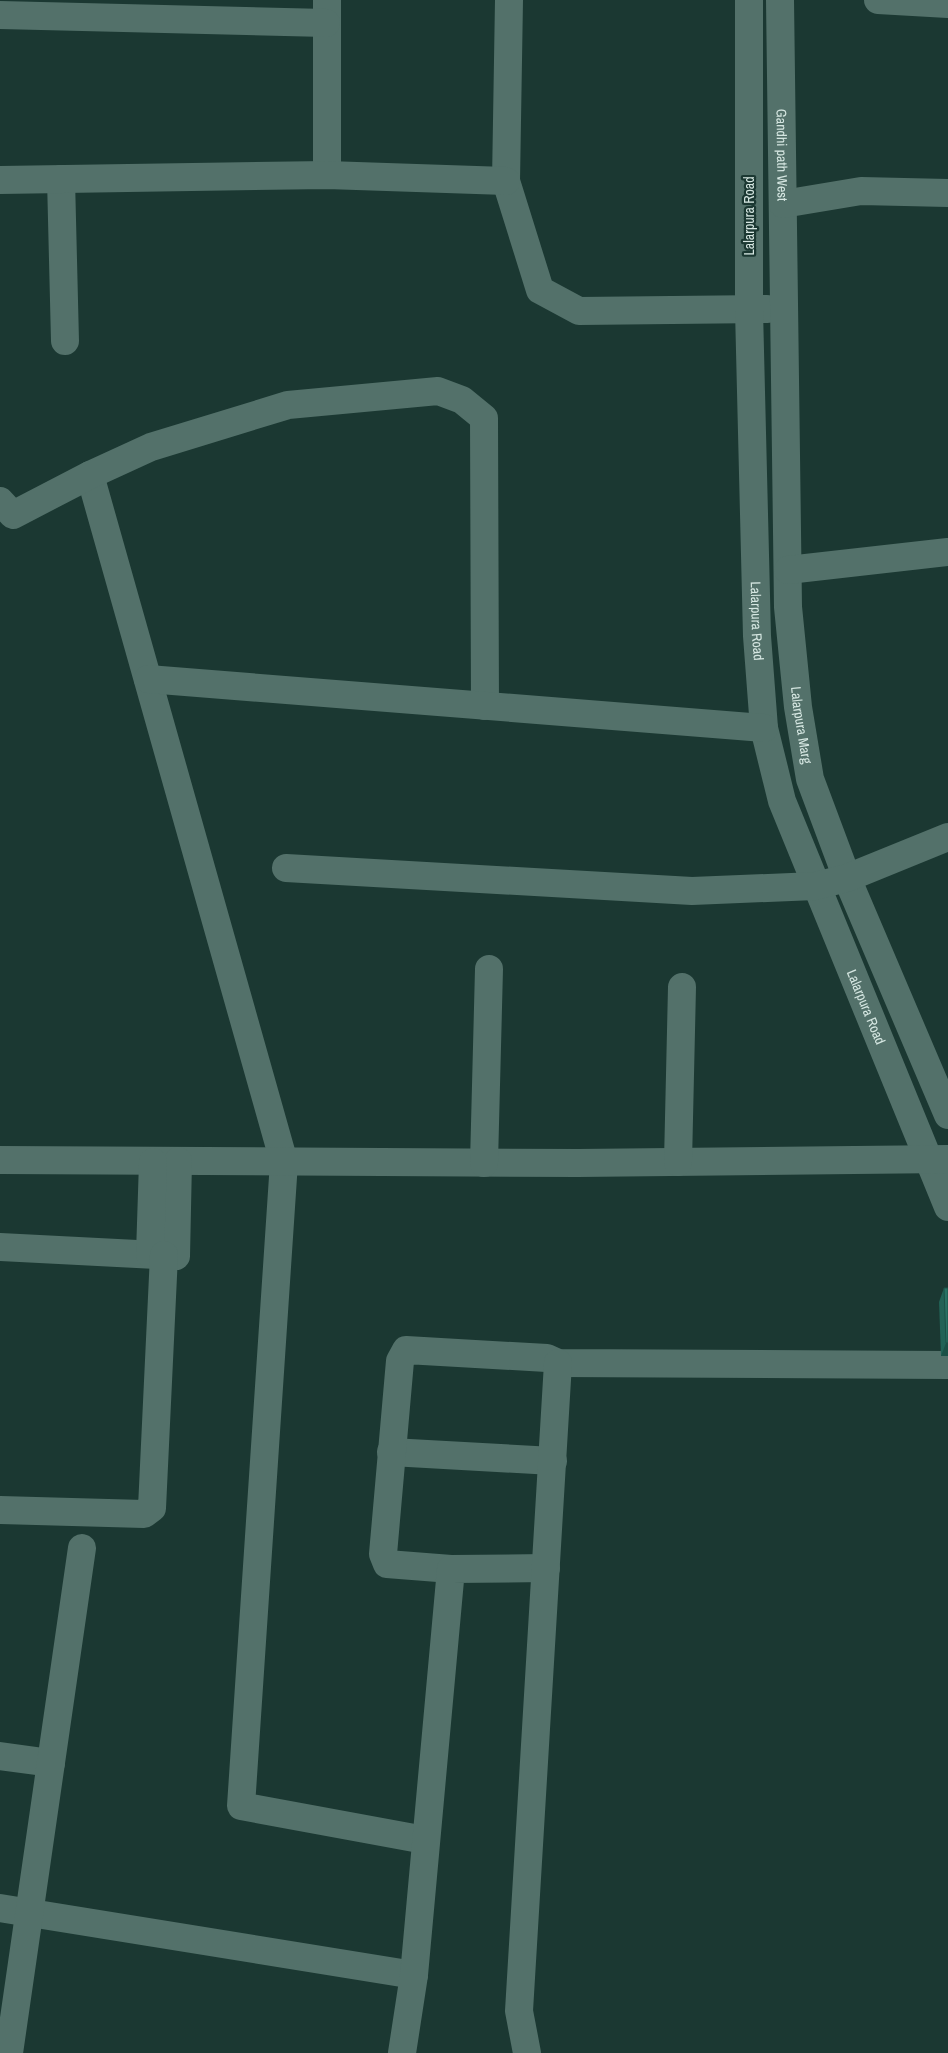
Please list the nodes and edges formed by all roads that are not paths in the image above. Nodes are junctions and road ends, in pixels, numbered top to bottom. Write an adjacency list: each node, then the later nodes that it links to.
1 (509, 0): 12 (street)
2 (749, 0): 16 (street, Lalarpura Road)
3 (780, 0): 14 (street, Gandhi path West)
4 (878, 0): 5 (street)
5 (948, 4)
6 (75, 8): 7 (street); 8 (street)
7 (326, 11): 9 (street)
8 (0, 14)
9 (327, 175): 10 (street); 12 (street)
10 (61, 179): 11 (street); 17 (street)
11 (0, 180)
12 (506, 181): 16 (street)
13 (948, 193): 14 (street)
14 (783, 204): 15 (street, Gandhi path West)
15 (783, 309): 16 (street); 21 (street, Lalarpura Marg)
16 (749, 310): 24 (street, Lalarpura Road)
17 (65, 341)
18 (90, 475): 19 (street); 22 (street); 23 (street)
19 (4, 513)
20 (948, 552): 21 (street)
21 (788, 570): 27 (street, Lalarpura Marg)
22 (148, 680): 23 (street); 36 (street)
23 (485, 706): 24 (street)
24 (764, 728): 28 (street, Lalarpura Road)
25 (948, 837): 27 (street)
26 (286, 868): 28 (street)
27 (847, 878): 28 (street); 31 (street, Lalarpura Marg)
28 (815, 886): 33 (street, Lalarpura Road)
29 (489, 969): 38 (street)
30 (682, 987): 37 (street)
31 (941, 1076): 32 (street, Lalarpura Marg)
32 (948, 1114)
33 (939, 1159): 37 (street); 39 (street, Lalarpura Road)
34 (0, 1160): 35 (street)
35 (166, 1162): 36 (street); 41 (street)
36 (284, 1162): 38 (street); 52 (street)
37 (678, 1162): 38 (street)
38 (484, 1163)
39 (948, 1207)
40 (0, 1247): 41 (street)
41 (163, 1255): 46 (street)
42 (558, 1363): 43 (street); 44 (street); 45 (street)
43 (948, 1364)
44 (391, 1452): 45 (street); 49 (street)
45 (553, 1461): 48 (street)
46 (0, 1510)
47 (82, 1548): 51 (street)
48 (546, 1568): 49 (street); 58 (street)
49 (450, 1569): 52 (street)
50 (0, 1756): 51 (street)
51 (51, 1763): 54 (street)
52 (425, 1840): 55 (street)
53 (0, 1908): 54 (street)
54 (29, 1914): 55 (street); 56 (street)
55 (414, 1975): 57 (street)
56 (9, 2053)
57 (402, 2053)
58 (527, 2053)

